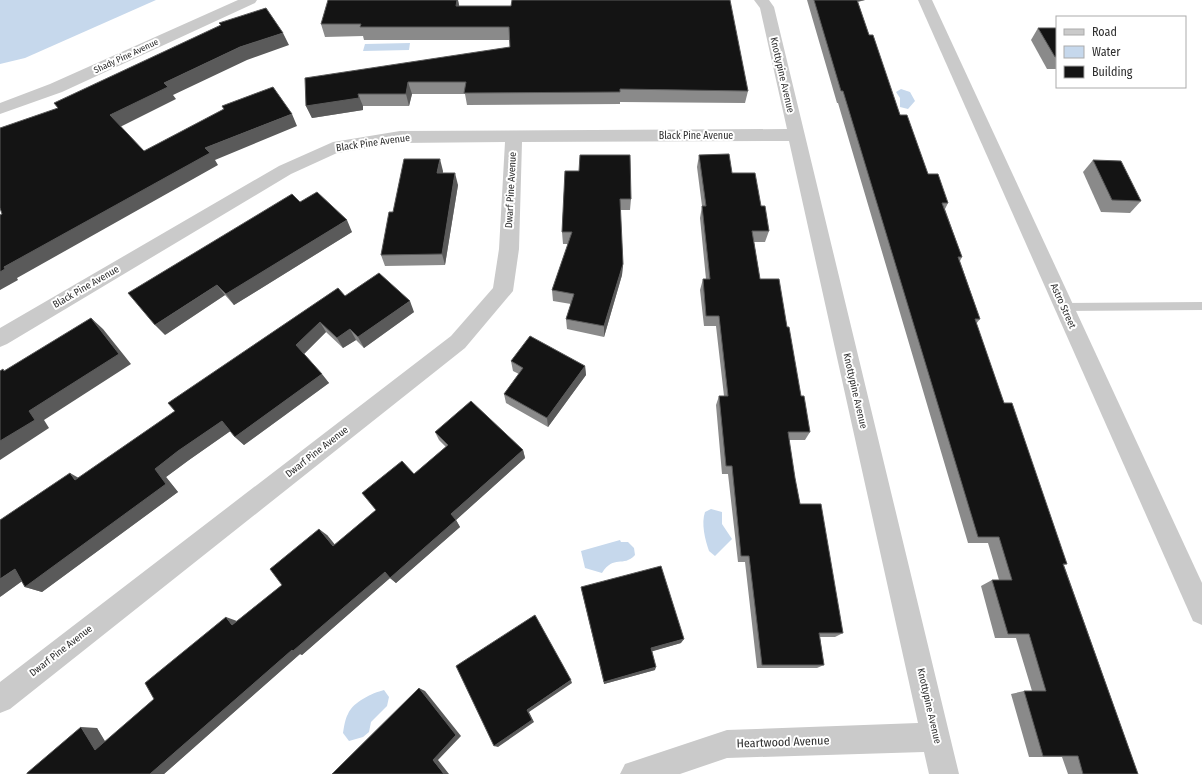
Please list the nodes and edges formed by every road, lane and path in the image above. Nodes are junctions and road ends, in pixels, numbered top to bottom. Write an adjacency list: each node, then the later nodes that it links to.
1 (250, 0): 4 (street, Shady Pine Avenue)
2 (925, 0): 8 (street, Astro Street)
3 (764, 4): 5 (street, Knottypine Avenue)
4 (0, 109)
5 (796, 135): 6 (street, Black Pine Avenue); 12 (street, Knottypine Avenue)
6 (514, 137): 9 (street, Black Pine Avenue); 11 (street, Dwarf Pine Avenue)
7 (1202, 306): 8 (lane)
8 (1064, 307): 10 (street, Astro Street)
9 (0, 338)
10 (1202, 612)
11 (0, 699)
12 (936, 737): 13 (street, Heartwood Avenue); 14 (street, Knottypine Avenue)
13 (635, 774)
14 (944, 774)

